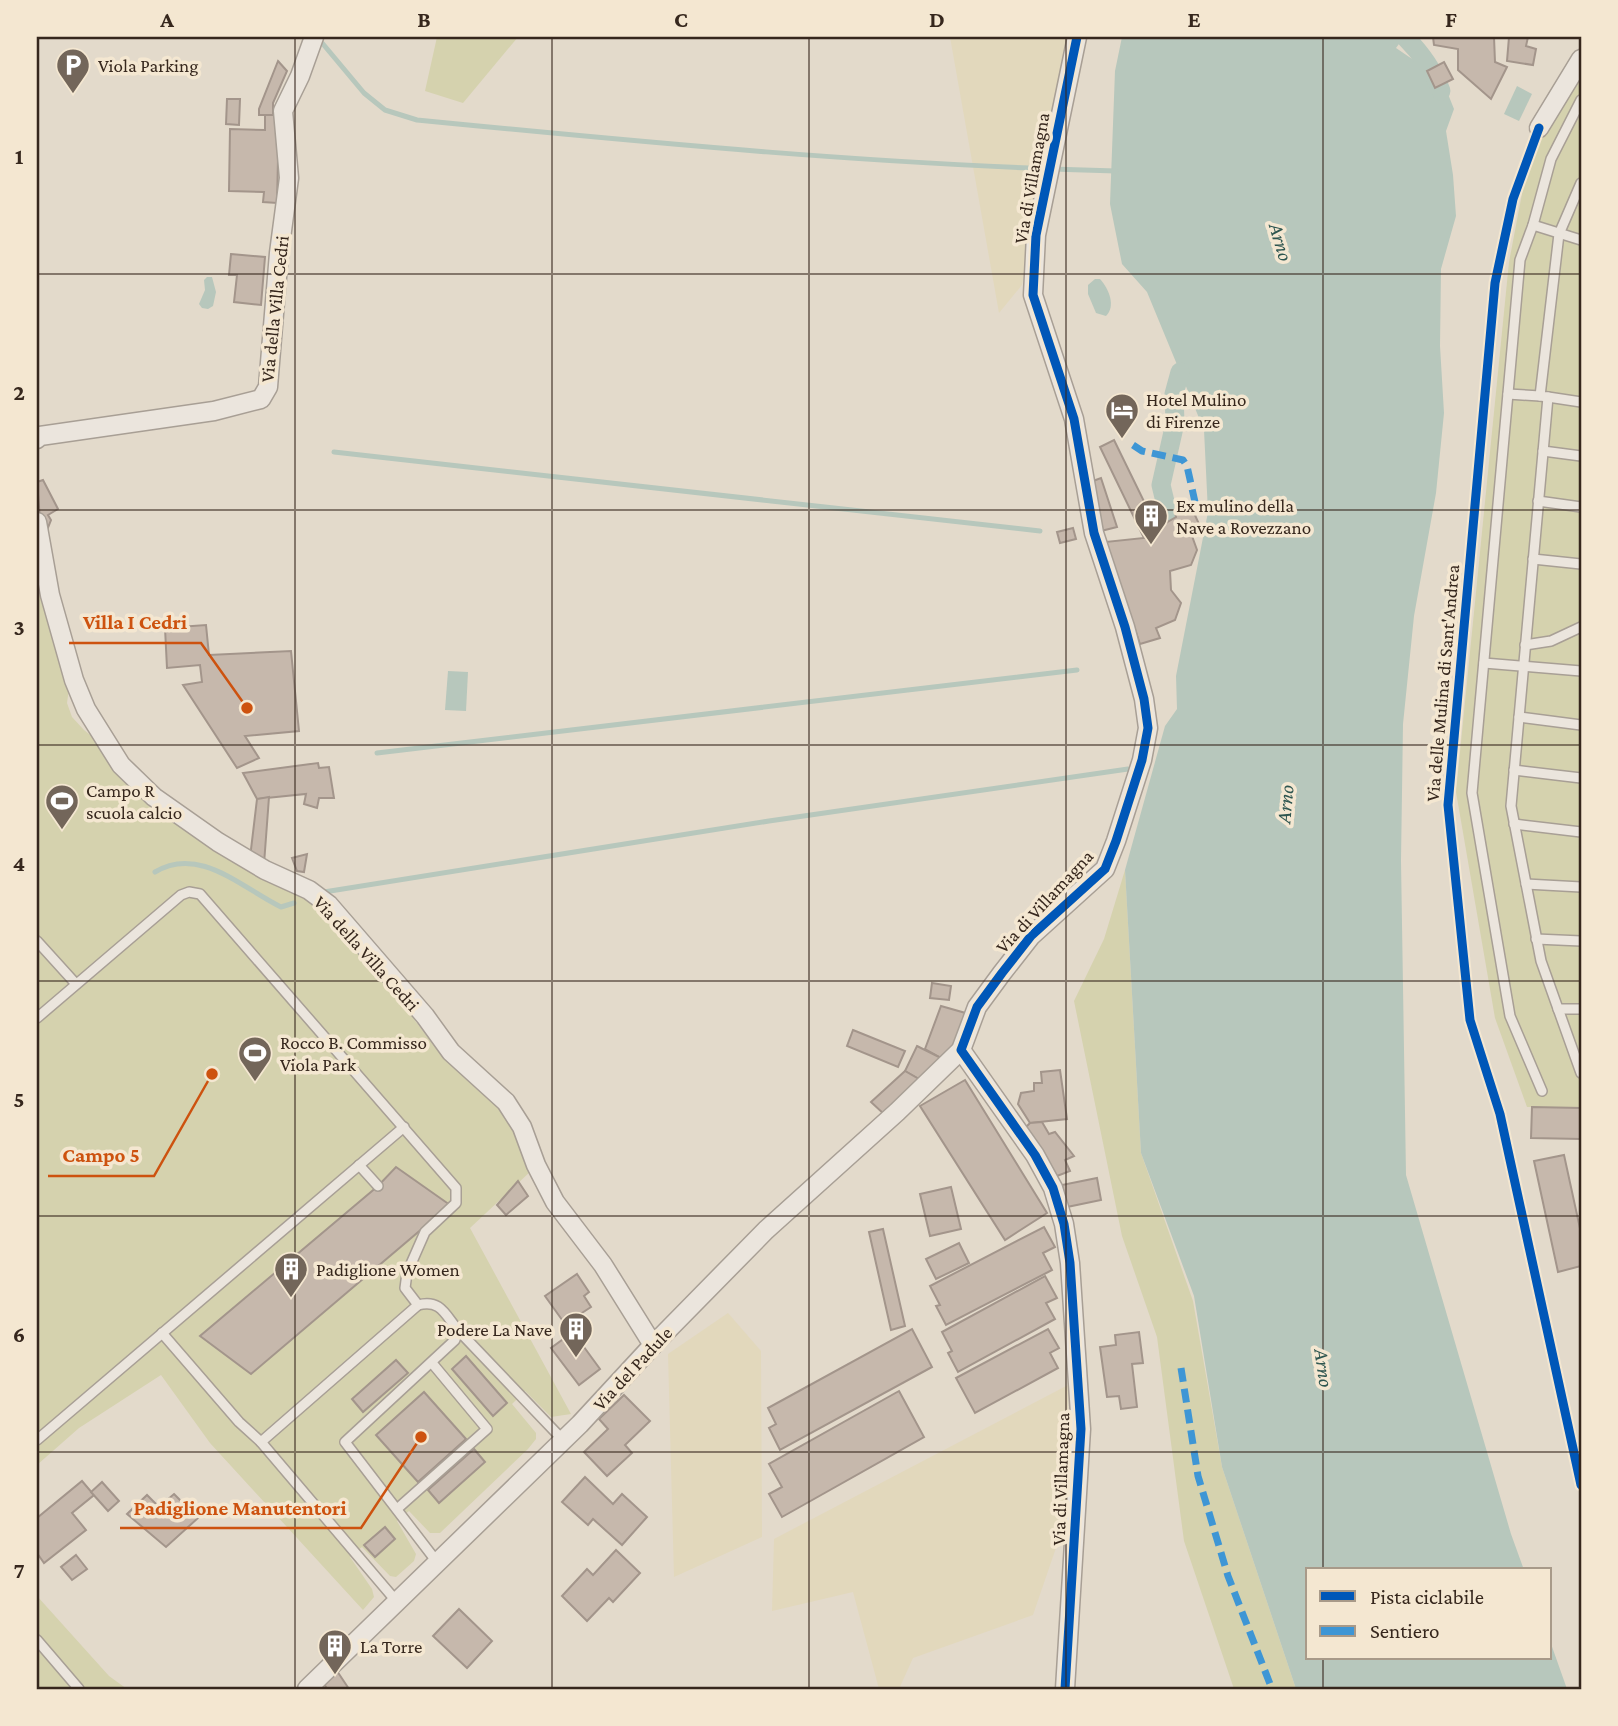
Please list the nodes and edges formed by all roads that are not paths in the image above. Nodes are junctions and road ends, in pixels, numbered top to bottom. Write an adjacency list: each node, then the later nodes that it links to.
1 (314, 37): 13 (street, Via della Villa Cedri)
2 (1077, 37): 41 (street, Via di Villamagna)
3 (1581, 59): 5 (street)
4 (1581, 100): 7 (lane)
5 (1539, 128)
6 (1581, 183): 8 (lane)
7 (1533, 226): 8 (lane); 10 (lane)
8 (1559, 234): 9 (lane); 11 (lane)
9 (1581, 240)
10 (1508, 394): 11 (lane); 23 (lane)
11 (1544, 397): 12 (lane); 14 (lane)
12 (1581, 402)
13 (37, 439)
14 (1543, 450): 15 (lane); 16 (lane)
15 (1581, 456)
16 (1538, 501): 17 (lane); 19 (lane)
17 (1581, 507)
18 (37, 522): 50 (street, Via della Villa Cedri)
19 (1533, 559): 20 (lane); 22 (lane)
20 (1581, 564)
21 (1581, 627): 22 (lane)
22 (1525, 645): 24 (lane)
23 (1484, 663): 24 (lane); 43 (lane)
24 (1524, 666): 25 (lane); 26 (lane)
25 (1581, 671)
26 (1519, 717): 27 (lane); 28 (lane)
27 (1581, 725)
28 (1514, 770): 29 (lane); 30 (lane)
29 (1581, 778)
30 (1514, 824): 31 (lane); 32 (lane)
31 (1581, 832)
32 (1526, 884): 33 (lane); 34 (lane)
33 (1581, 887)
34 (1536, 939): 36 (lane); 38 (lane)
35 (37, 941): 37 (lane)
36 (1581, 941)
37 (76, 984): 40 (lane); 44 (lane)
38 (1558, 1009): 39 (lane); 42 (lane)
39 (1581, 1009)
40 (37, 1018)
41 (961, 1050): 50 (street, Via del Padule); 61 (street, Via di Villamagna)
42 (1581, 1073)
43 (1542, 1091)
44 (404, 1127): 45 (lane); 47 (lane)
45 (359, 1166): 46 (lane); 49 (lane)
46 (378, 1186)
47 (418, 1305): 48 (lane); 54 (lane)
48 (457, 1329): 51 (lane); 53 (lane)
49 (162, 1333): 52 (lane); 54 (lane)
50 (653, 1345): 53 (street, Via del Padule)
51 (432, 1363): 55 (lane); 55 (lane)
52 (37, 1440)
53 (564, 1440): 56 (street, Via del Padule)
54 (261, 1442): 57 (lane)
55 (397, 1509): 56 (lane)
56 (437, 1562): 57 (street, Via del Padule)
57 (397, 1602): 60 (street, Via del Padule)
58 (37, 1640): 59 (lane)
59 (79, 1689)
60 (307, 1689)
61 (1065, 1689)

